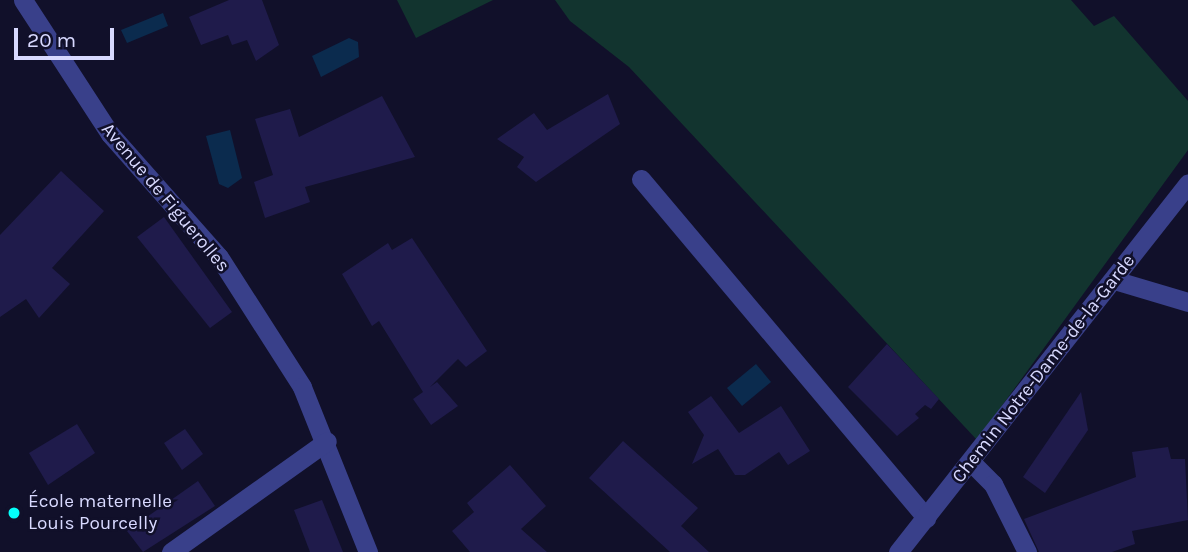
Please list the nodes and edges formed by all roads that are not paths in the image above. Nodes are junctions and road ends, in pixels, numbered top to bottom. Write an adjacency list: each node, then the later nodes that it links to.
1 (23, 0): 6 (street, Avenue de Figuerolles)
2 (641, 178): 8 (street)
3 (1188, 184): 4 (street, Chemin Notre-Dame-de-la-Garde)
4 (1114, 281): 5 (street); 7 (street, Chemin Notre-Dame-de-la-Garde)
5 (1188, 302)
6 (327, 441): 9 (street); 10 (street, Avenue de Figuerolles)
7 (971, 462): 8 (street, Chemin Notre-Dame-de-la-Garde); 12 (street)
8 (926, 518): 11 (street, Chemin Notre-Dame-de-la-Garde)
9 (171, 552)
10 (368, 552)
11 (898, 552)
12 (1027, 552)

